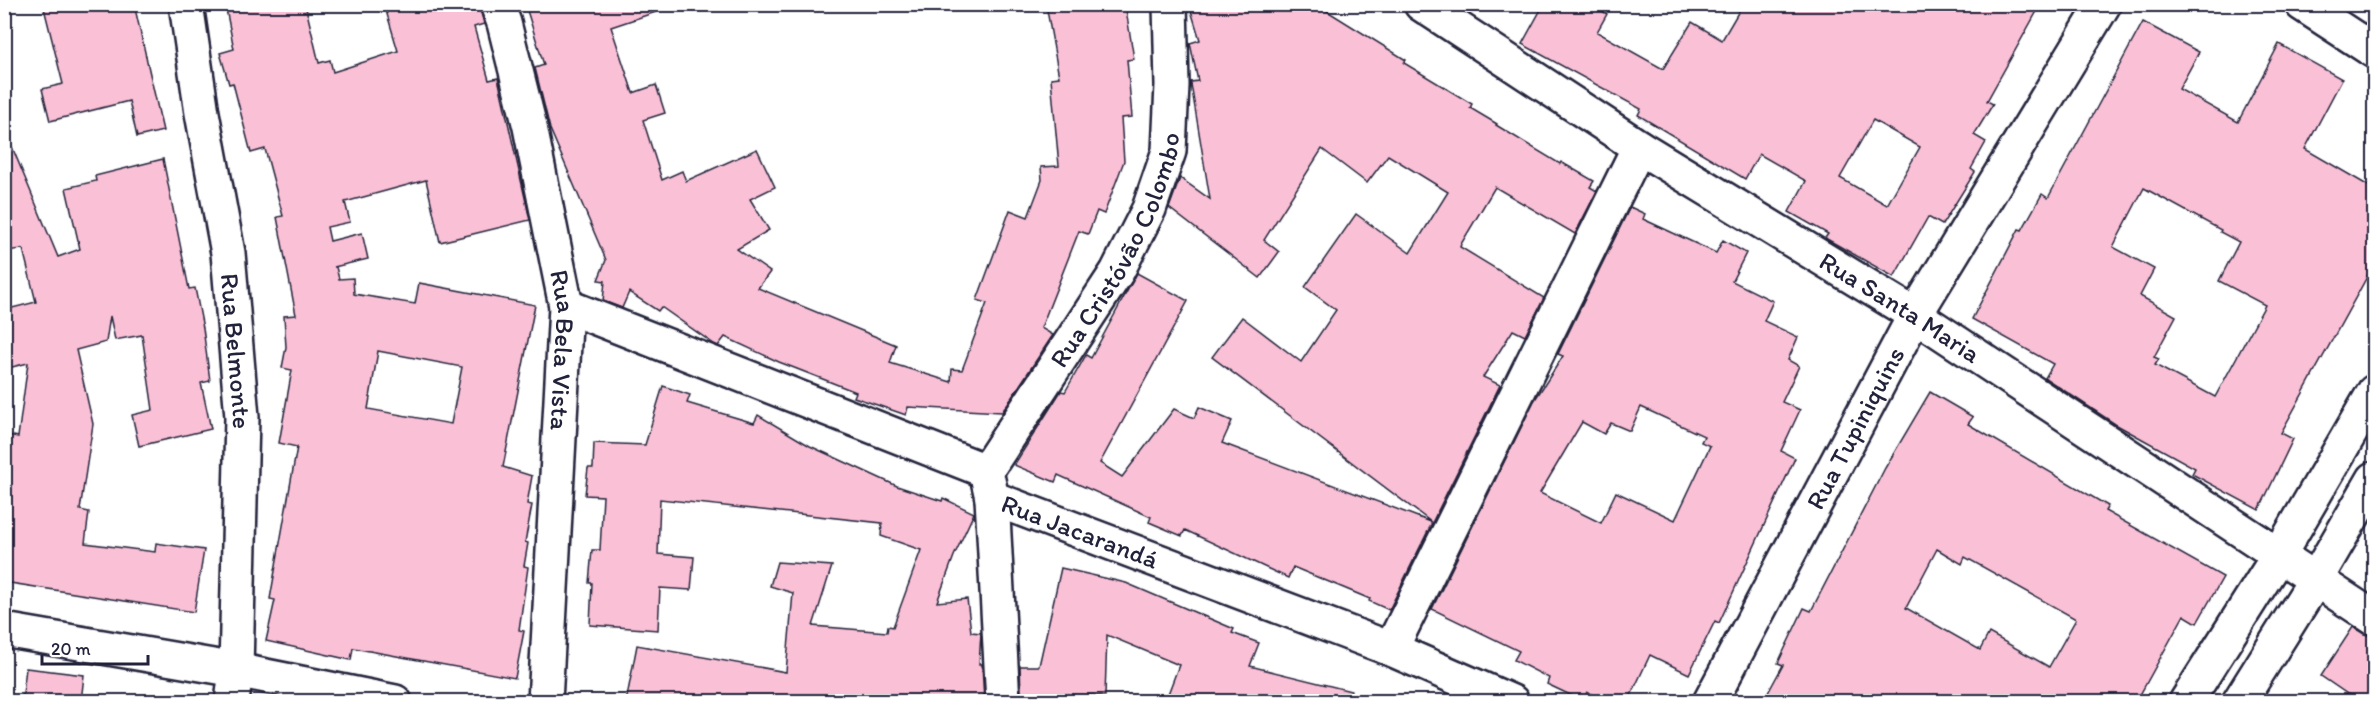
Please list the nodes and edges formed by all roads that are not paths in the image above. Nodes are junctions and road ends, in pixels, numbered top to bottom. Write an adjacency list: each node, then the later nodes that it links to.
1 (186, 4): 19 (street, Rua Belmonte)
2 (497, 4): 9 (street, Rua Bela Vista)
3 (1170, 4): 13 (street, Rua Cristóvão Colombo)
4 (1421, 4): 8 (street, Rua Santa Maria)
5 (2104, 4): 10 (street, Rua Tupiniquins)
6 (2302, 4): 7 (street)
7 (2374, 51)
8 (1640, 147): 10 (street, Rua Santa Maria); 18 (street)
9 (566, 306): 13 (street, Rua Jacarandá); 22 (street, Rua Bela Vista)
10 (1916, 315): 14 (street, Rua Santa Maria); 25 (street, Rua Tupiniquins)
11 (2374, 392): 14 (street)
12 (2374, 478): 15 (street)
13 (989, 484): 18 (street, Rua Jacarandá); 23 (street)
14 (2279, 555): 15 (street, Rua Santa Maria); 26 (street)
15 (2316, 579): 16 (street, Rua Santa Maria); 27 (street)
16 (2374, 618)
17 (4, 630): 19 (street)
18 (1391, 649): 24 (street, Rua Jacarandá)
19 (236, 670): 20 (street, Rua Belmonte); 21 (street)
20 (232, 702)
21 (395, 702)
22 (545, 702)
23 (1003, 702)
24 (1512, 702)
25 (1710, 702)
26 (2186, 702)
27 (2239, 702)

